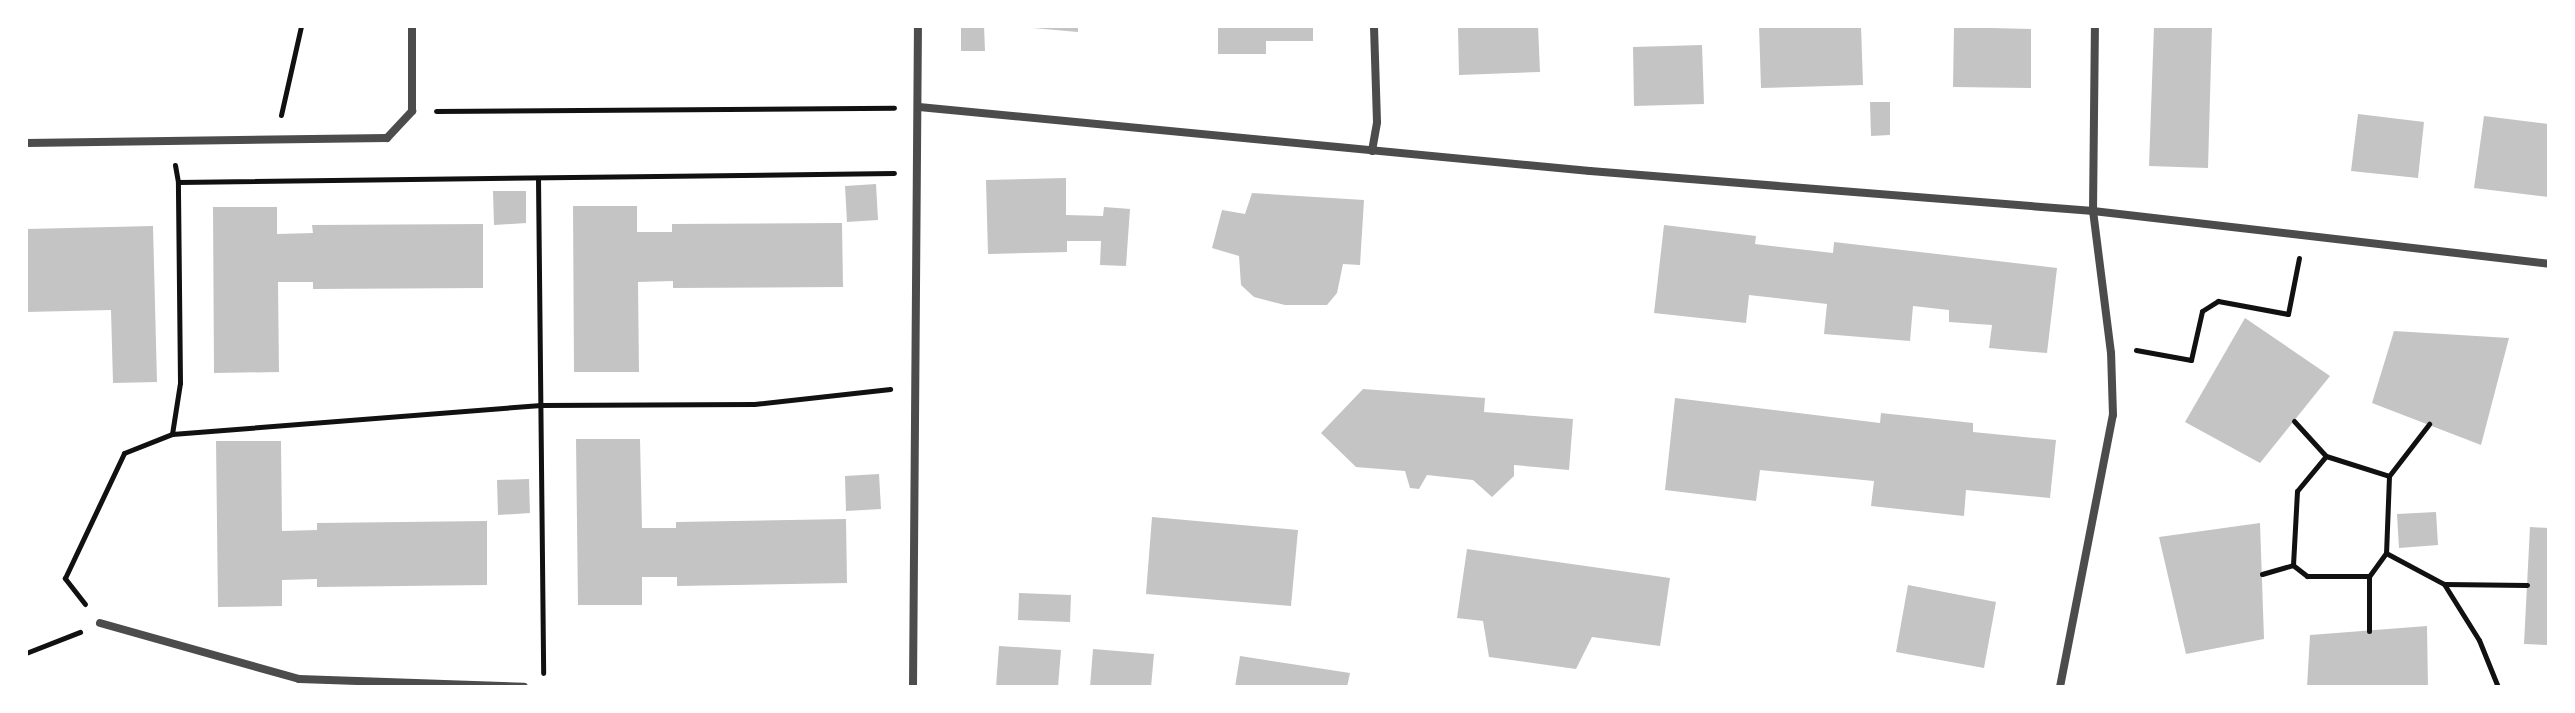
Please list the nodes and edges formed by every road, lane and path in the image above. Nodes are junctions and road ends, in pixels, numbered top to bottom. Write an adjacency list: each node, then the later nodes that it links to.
1 (301, 26): 8 (path)
2 (412, 26): 7 (street)
3 (918, 26): 6 (street)
4 (1374, 26): 11 (street)
5 (2095, 26): 15 (street)
6 (919, 107): 7 (path); 11 (street); 12 (street)
7 (412, 111): 8 (street)
8 (275, 139): 9 (street)
9 (170, 141): 10 (street); 14 (path)
10 (26, 143)
11 (1372, 151): 15 (street)
12 (919, 173): 13 (path); 19 (street)
13 (538, 178): 14 (path); 20 (path)
14 (178, 182): 23 (path)
15 (2093, 211): 16 (street); 18 (street)
16 (2304, 233): 17 (street); 18 (path)
17 (2549, 264)
18 (2111, 353): 38 (street)
19 (916, 386): 20 (path); 37 (street)
20 (541, 405): 23 (path); 36 (path)
21 (2294, 421): 24 (path)
22 (2429, 424): 25 (path)
23 (172, 434): 32 (path)
24 (2326, 456): 25 (path); 27 (path)
25 (2389, 476): 26 (path)
26 (2386, 553): 29 (path); 30 (path)
27 (2293, 565): 28 (path); 29 (path)
28 (2262, 574)
29 (2369, 576): 33 (path)
30 (2444, 584): 31 (path); 39 (path)
31 (2527, 585)
32 (100, 623): 34 (path); 35 (street)
33 (2369, 631)
34 (26, 653)
35 (524, 687)
36 (543, 687)
37 (913, 687)
38 (2060, 687)
39 (2498, 687)

